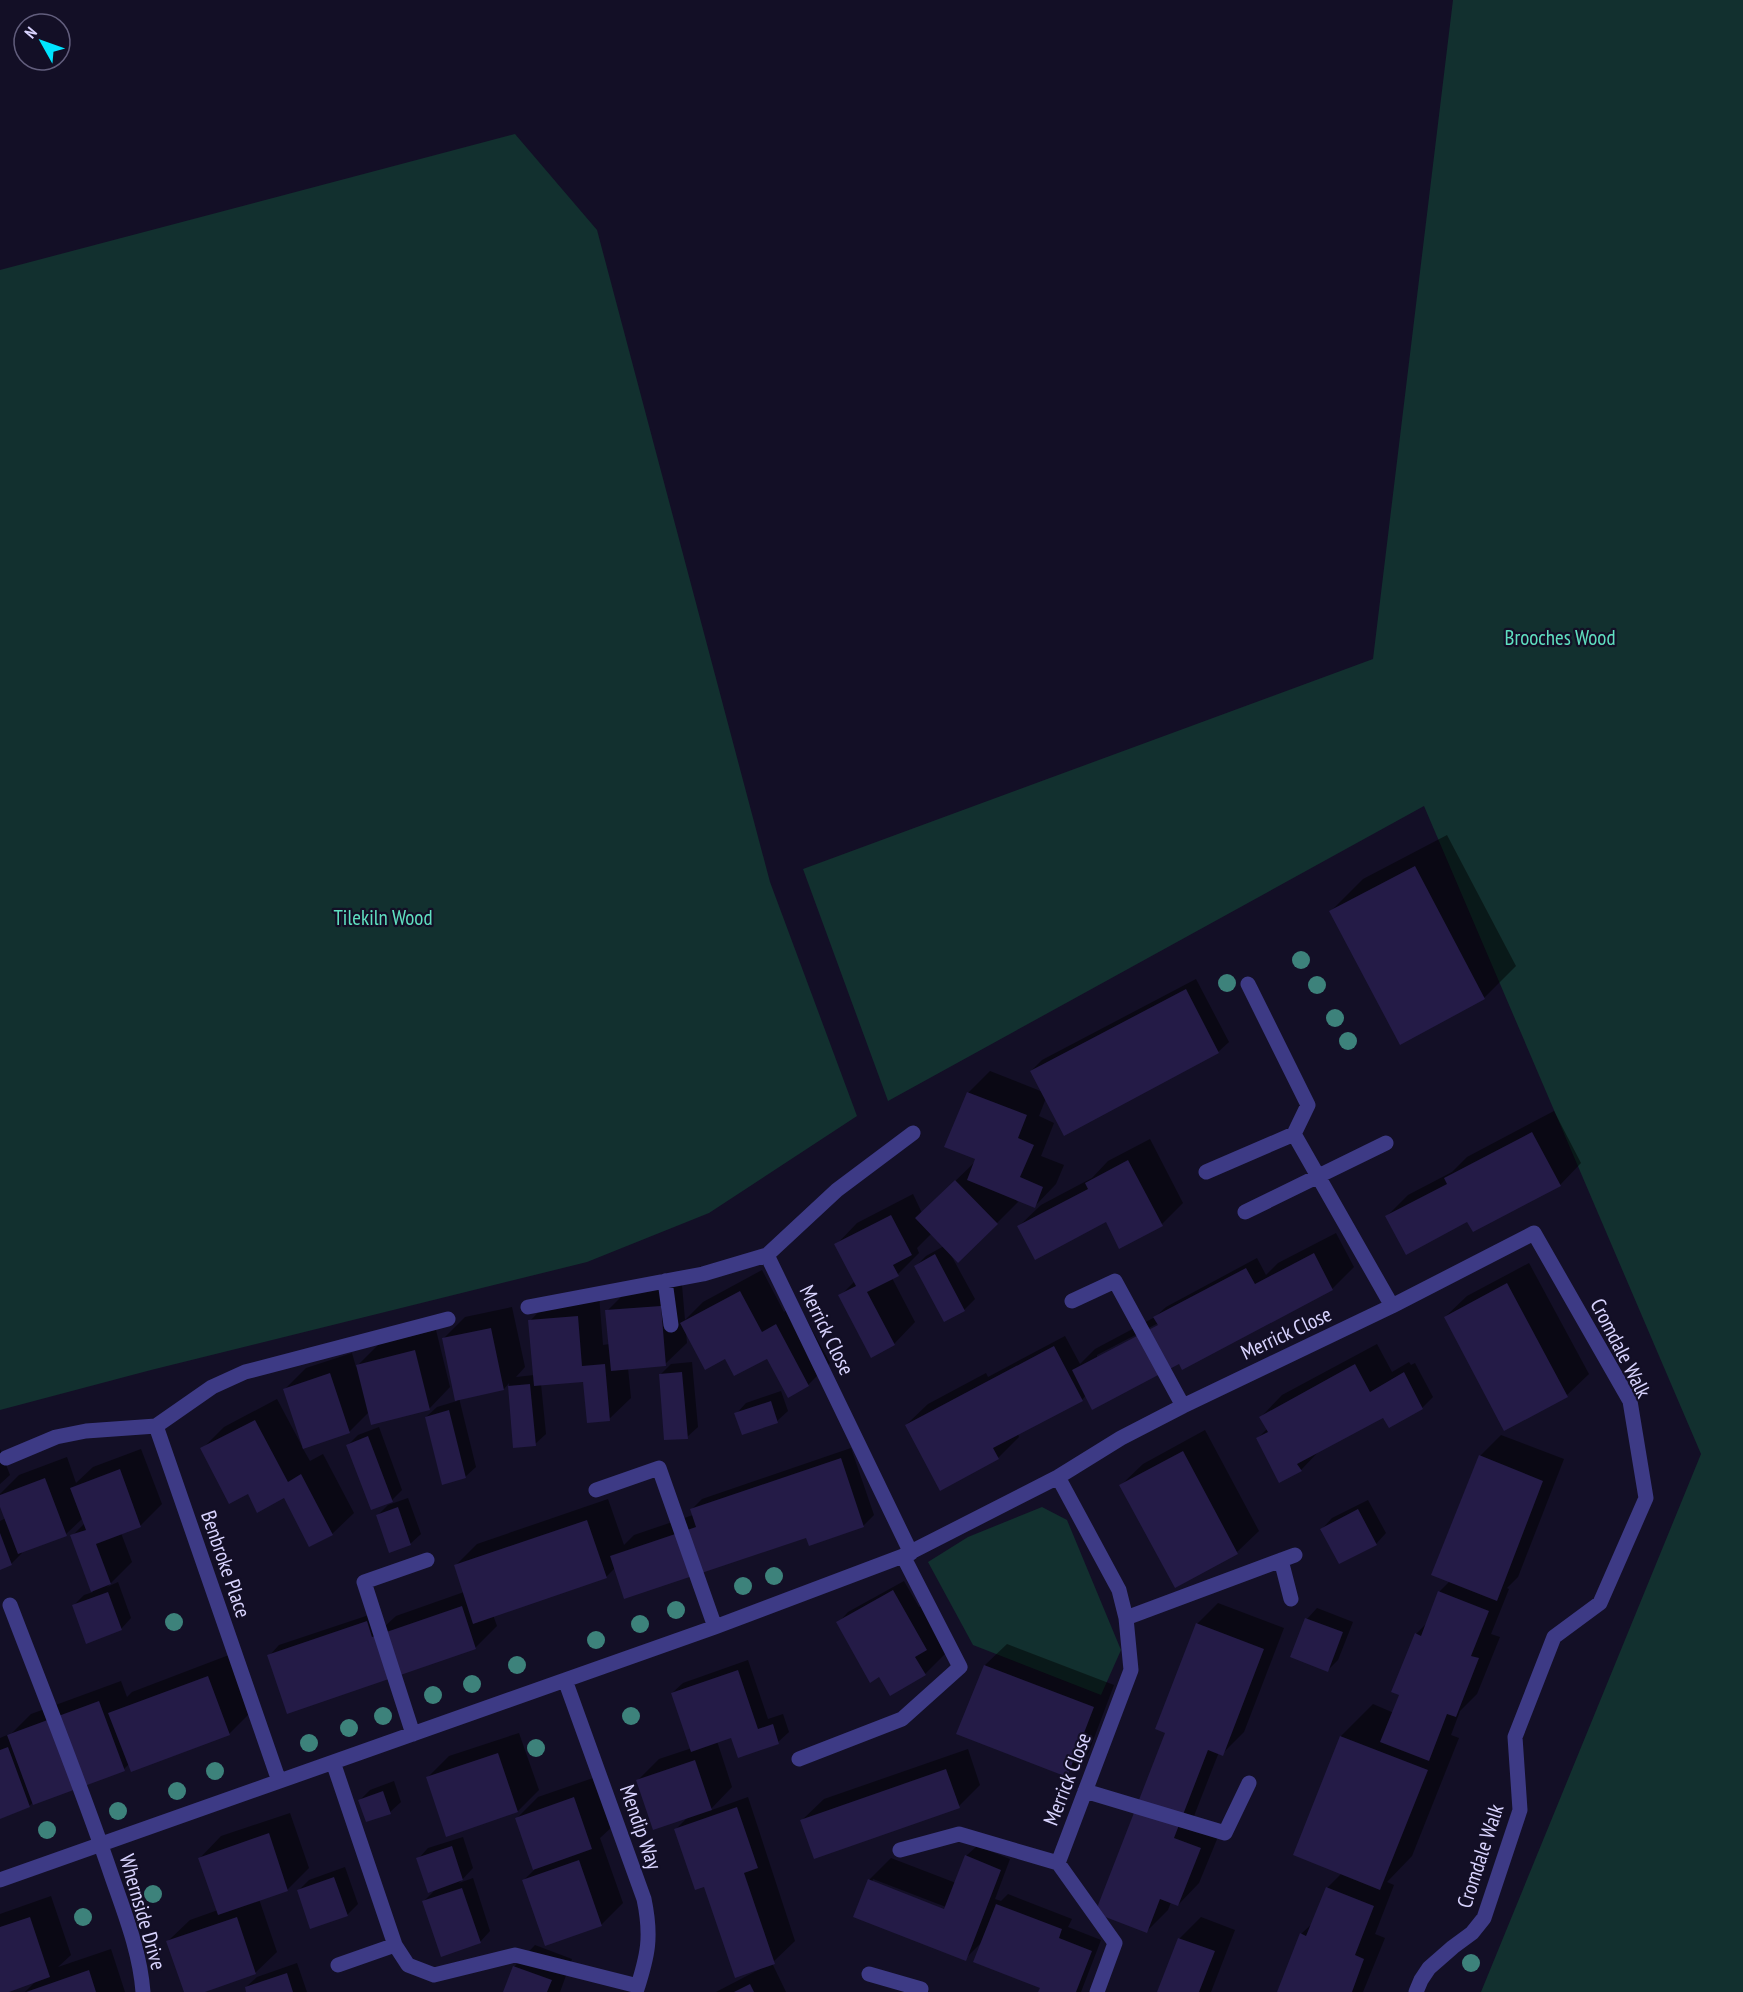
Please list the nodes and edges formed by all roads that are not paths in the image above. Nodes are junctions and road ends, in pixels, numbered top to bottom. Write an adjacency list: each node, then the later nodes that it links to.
1 (1248, 984): 3 (street)
2 (913, 1133): 9 (street)
3 (1294, 1134): 5 (street); 6 (street)
4 (1386, 1143): 6 (street)
5 (1206, 1172)
6 (1319, 1176): 7 (street); 12 (street)
7 (1245, 1212)
8 (1534, 1233): 12 (street, Merrick Close); 45 (street, Cromdale Walk)
9 (767, 1255): 10 (street); 21 (street, Merrick Close)
10 (665, 1281): 13 (street); 15 (street)
11 (1072, 1301): 16 (street)
12 (1392, 1306): 16 (street, Merrick Close)
13 (528, 1307)
14 (448, 1319): 17 (street)
15 (671, 1325)
16 (1183, 1406): 19 (street, Merrick Close)
17 (156, 1426): 18 (street); 31 (street, Benbroke Place)
18 (6, 1458)
19 (1058, 1477): 21 (street, Merrick Close); 25 (street, Merrick Close)
20 (596, 1490): 26 (street)
21 (907, 1555): 26 (street, Merrick Close); 29 (street)
22 (428, 1560): 28 (street)
23 (1291, 1599): 25 (street)
24 (10, 1605): 34 (street, Whernside Drive)
25 (1126, 1618): 33 (street, Merrick Close)
26 (715, 1628): 27 (street, Merrick Close)
27 (565, 1680): 28 (street); 41 (street, Mendip Way)
28 (413, 1734): 30 (street)
29 (799, 1759)
30 (333, 1762): 31 (street); 38 (street)
31 (279, 1781): 34 (street)
32 (1249, 1783): 33 (street)
33 (1085, 1791): 36 (street, Merrick Close)
34 (101, 1845): 37 (street); 42 (street, Whernside Drive)
35 (900, 1850): 36 (street)
36 (1058, 1863): 44 (street)
37 (0, 1880)
38 (396, 1944): 39 (street); 41 (street)
39 (338, 1965)
40 (869, 1974): 43 (street)
41 (637, 1989)
42 (143, 1992)
43 (920, 1992)
44 (1097, 1992)
45 (1416, 1992)

